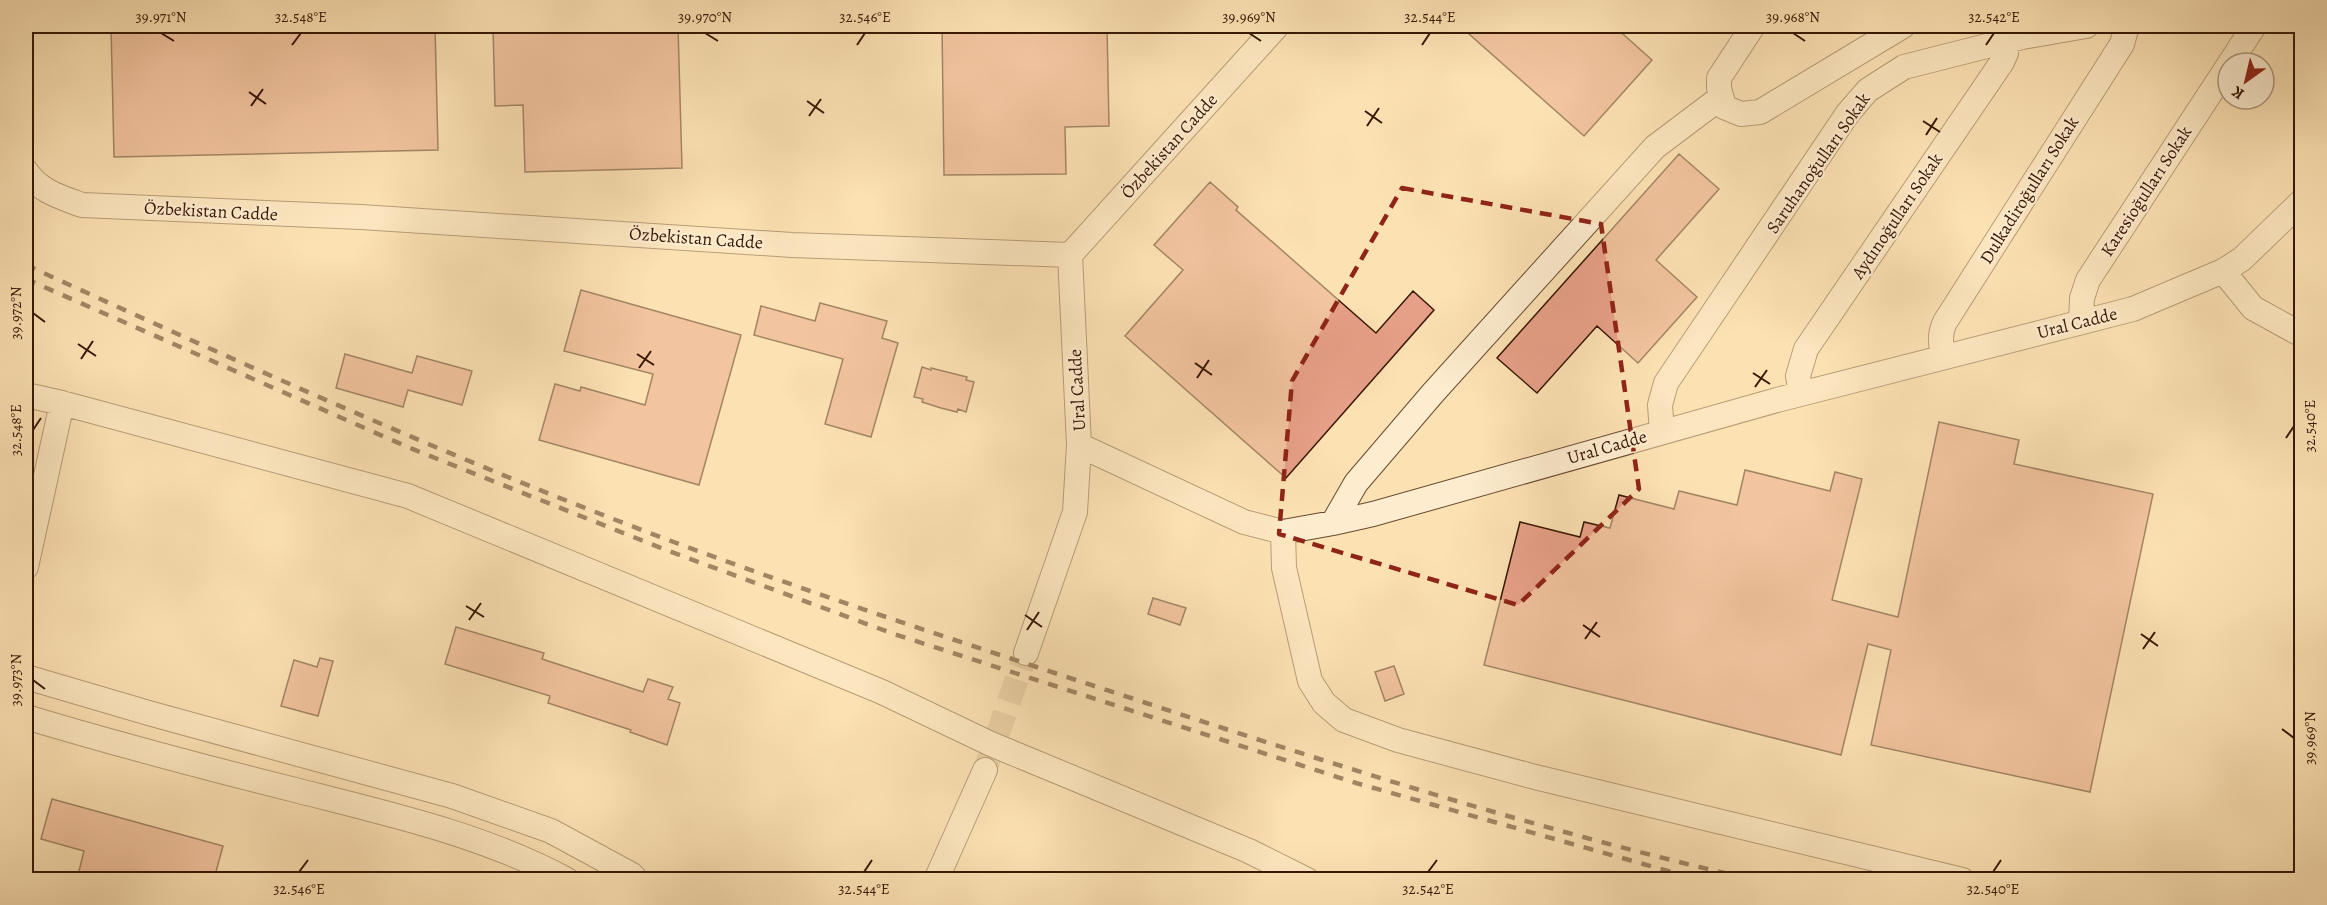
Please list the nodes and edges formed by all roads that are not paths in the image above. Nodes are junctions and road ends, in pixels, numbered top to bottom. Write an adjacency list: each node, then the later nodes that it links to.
1 (1277, 26): 13 (street, Özbekistan Cadde)
2 (1753, 26): 10 (street)
3 (1903, 26): 10 (street)
4 (2086, 26): 7 (street, Saruhanoğulları Sokak)
5 (2127, 26): 17 (street, Dulkadiroğulları Sokak)
6 (2254, 26): 8 (street, Karesioğulları Sokak)
7 (2005, 41): 18 (street, Aydınoğulları Sokak); 21 (street, Saruhanoğulları Sokak)
8 (2238, 51)
9 (2216, 84): 15 (street, Karesioğulları Sokak)
10 (1720, 98): 23 (street)
11 (26, 171): 13 (street, Özbekistan Cadde)
12 (2301, 203): 14 (street, Ural Cadde)
13 (1070, 255): 22 (street, Ural Cadde)
14 (2223, 271): 15 (street, Ural Cadde); 16 (street)
15 (2081, 322): 17 (street, Ural Cadde)
16 (2301, 335)
17 (1944, 357): 18 (street, Ural Cadde)
18 (1801, 394): 21 (street, Ural Cadde)
19 (26, 400): 20 (street)
20 (62, 403): 25 (street); 33 (street)
21 (1662, 432): 23 (street, Ural Cadde)
22 (1079, 445): 24 (street, Ural Cadde); 26 (street)
23 (1333, 523): 24 (street, Ural Cadde)
24 (1283, 532): 34 (street)
25 (26, 567)
26 (1026, 653)
27 (26, 677): 31 (street)
28 (26, 717): 30 (street)
29 (985, 770): 32 (street)
30 (567, 879)
31 (636, 879)
32 (936, 879)
33 (1307, 879)
34 (1962, 879)

